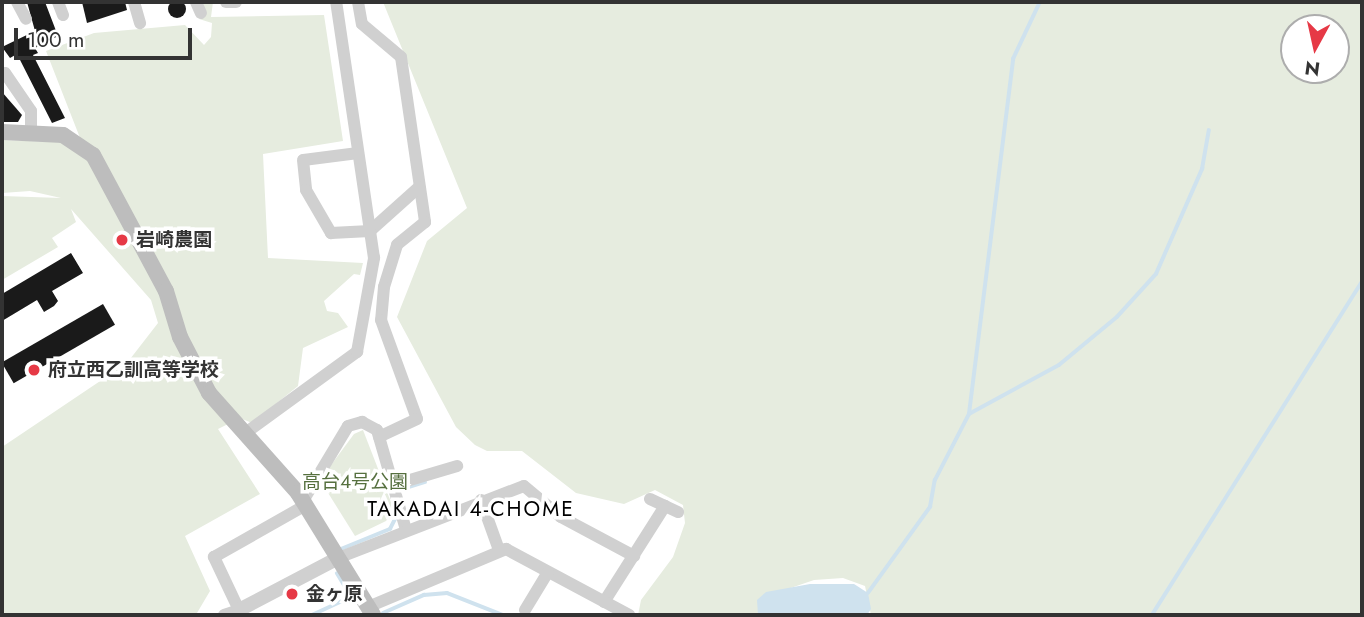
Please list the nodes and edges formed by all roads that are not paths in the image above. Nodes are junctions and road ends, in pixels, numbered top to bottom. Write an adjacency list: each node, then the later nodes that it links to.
1 (16, 2): 9 (street)
2 (58, 2): 8 (street)
3 (134, 2): 10 (street)
4 (226, 2): 5 (street)
5 (236, 2)
6 (336, 2): 14 (street)
7 (358, 2): 15 (street)
8 (63, 15)
9 (26, 19)
10 (140, 23)
11 (2, 76): 13 (street)
12 (2, 132): 13 (main road)
13 (31, 133): 17 (main road)
14 (358, 153): 16 (street); 16 (street)
15 (419, 187): 16 (street); 18 (street)
16 (370, 231): 17 (street)
17 (244, 435): 23 (main road)
18 (379, 437): 20 (street); 23 (street)
19 (457, 466): 20 (street)
20 (393, 485): 26 (street)
21 (650, 499): 24 (street)
22 (481, 500): 26 (street); 27 (street); 28 (street)
23 (304, 503): 29 (main road); 34 (street)
24 (665, 506): 25 (street); 28 (street)
25 (678, 512)
26 (406, 530): 29 (street)
27 (499, 550): 30 (street); 33 (street)
28 (634, 556): 31 (street)
29 (338, 558): 33 (main road); 34 (street)
30 (548, 572): 31 (street); 32 (street)
31 (604, 602): 36 (street)
32 (525, 610)
33 (371, 611)
34 (239, 613): 35 (street)
35 (224, 615)
36 (629, 615)

